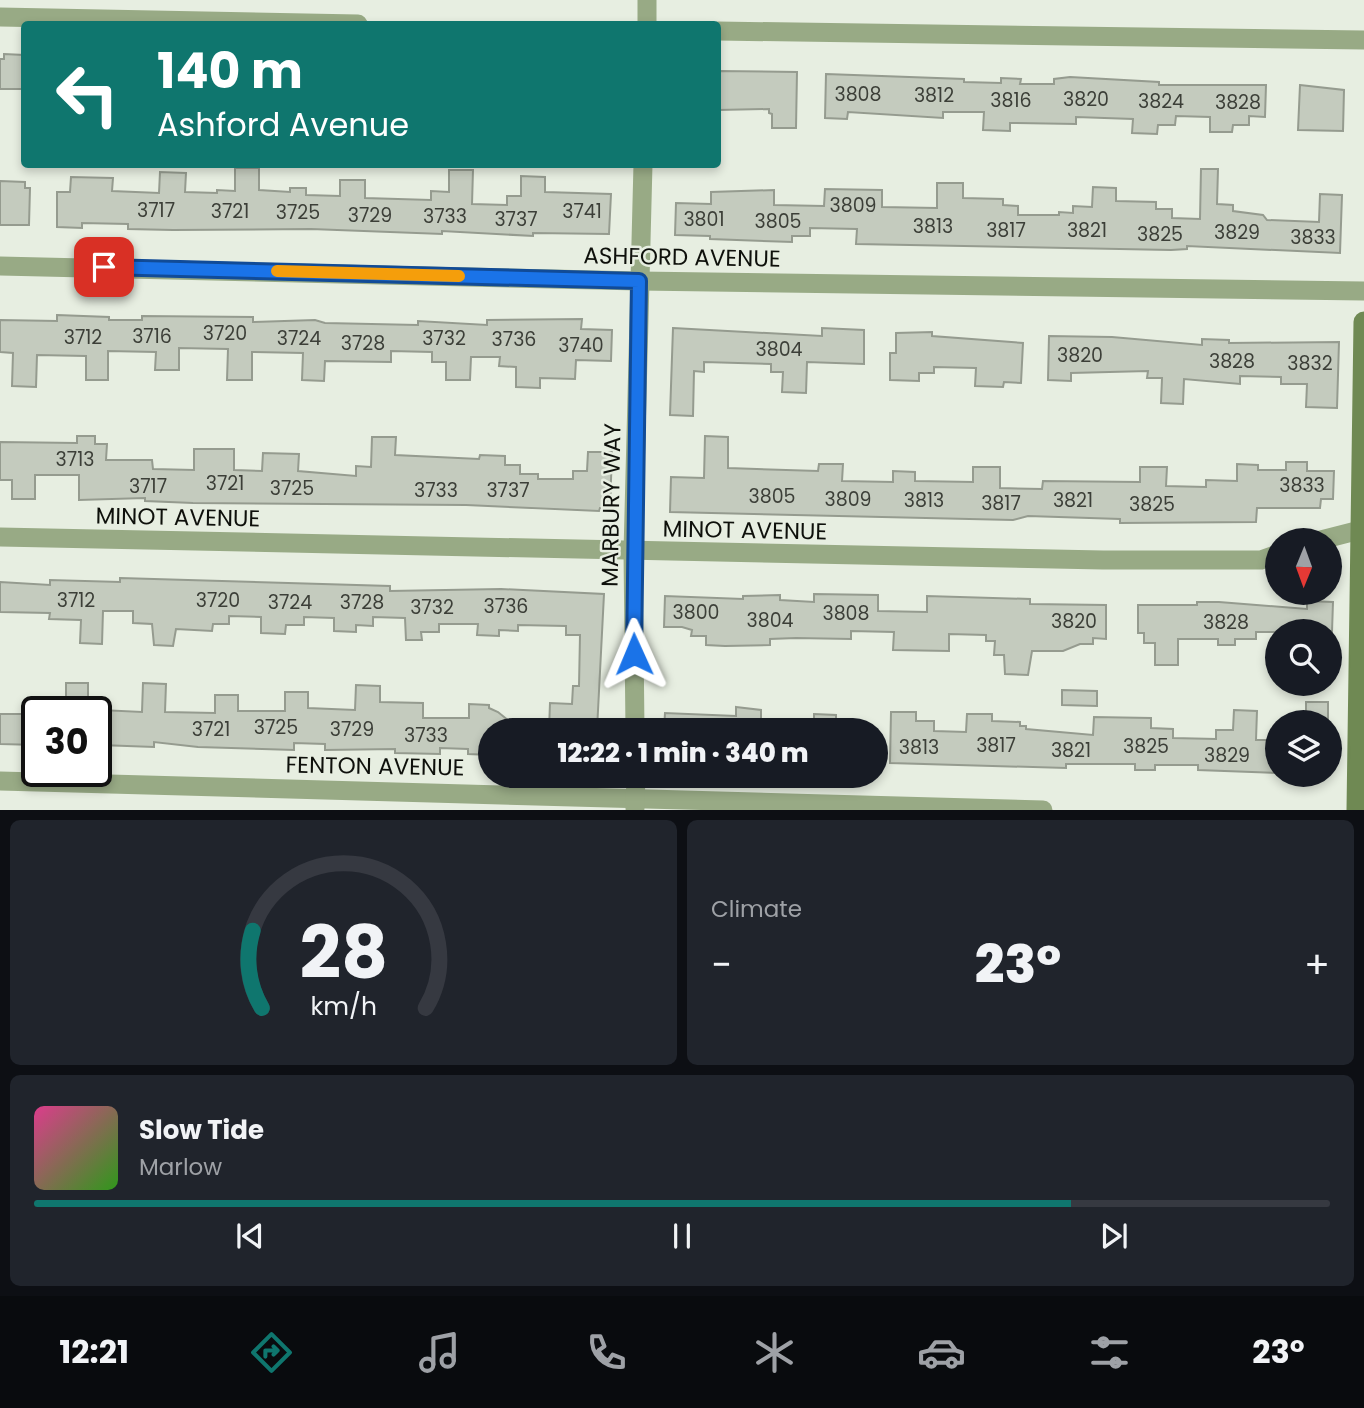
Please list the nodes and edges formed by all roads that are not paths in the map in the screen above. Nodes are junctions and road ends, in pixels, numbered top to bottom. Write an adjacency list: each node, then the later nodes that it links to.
1 (648, 0): 4 (street)
2 (0, 17): 3 (street)
3 (205, 21)
4 (647, 21)
5 (721, 31): 6 (street)
6 (1364, 40)
7 (643, 168): 9 (street, MARBURY WAY)
8 (0, 266): 9 (street, ASHFORD AVENUE)
9 (639, 281): 10 (street, ASHFORD AVENUE); 15 (street, MARBURY WAY)
10 (1364, 291)
11 (1364, 322): 12 (street)
12 (1362, 529): 13 (street); 21 (street)
13 (1342, 534)
14 (0, 537): 15 (street, MINOT AVENUE)
15 (633, 552): 16 (street, MINOT AVENUE); 17 (street, MARBURY WAY)
16 (1265, 559)
17 (635, 718)
18 (0, 781): 19 (street, FENTON AVENUE)
19 (636, 803): 20 (street, FENTON AVENUE)
20 (1043, 810)
21 (1357, 810)

